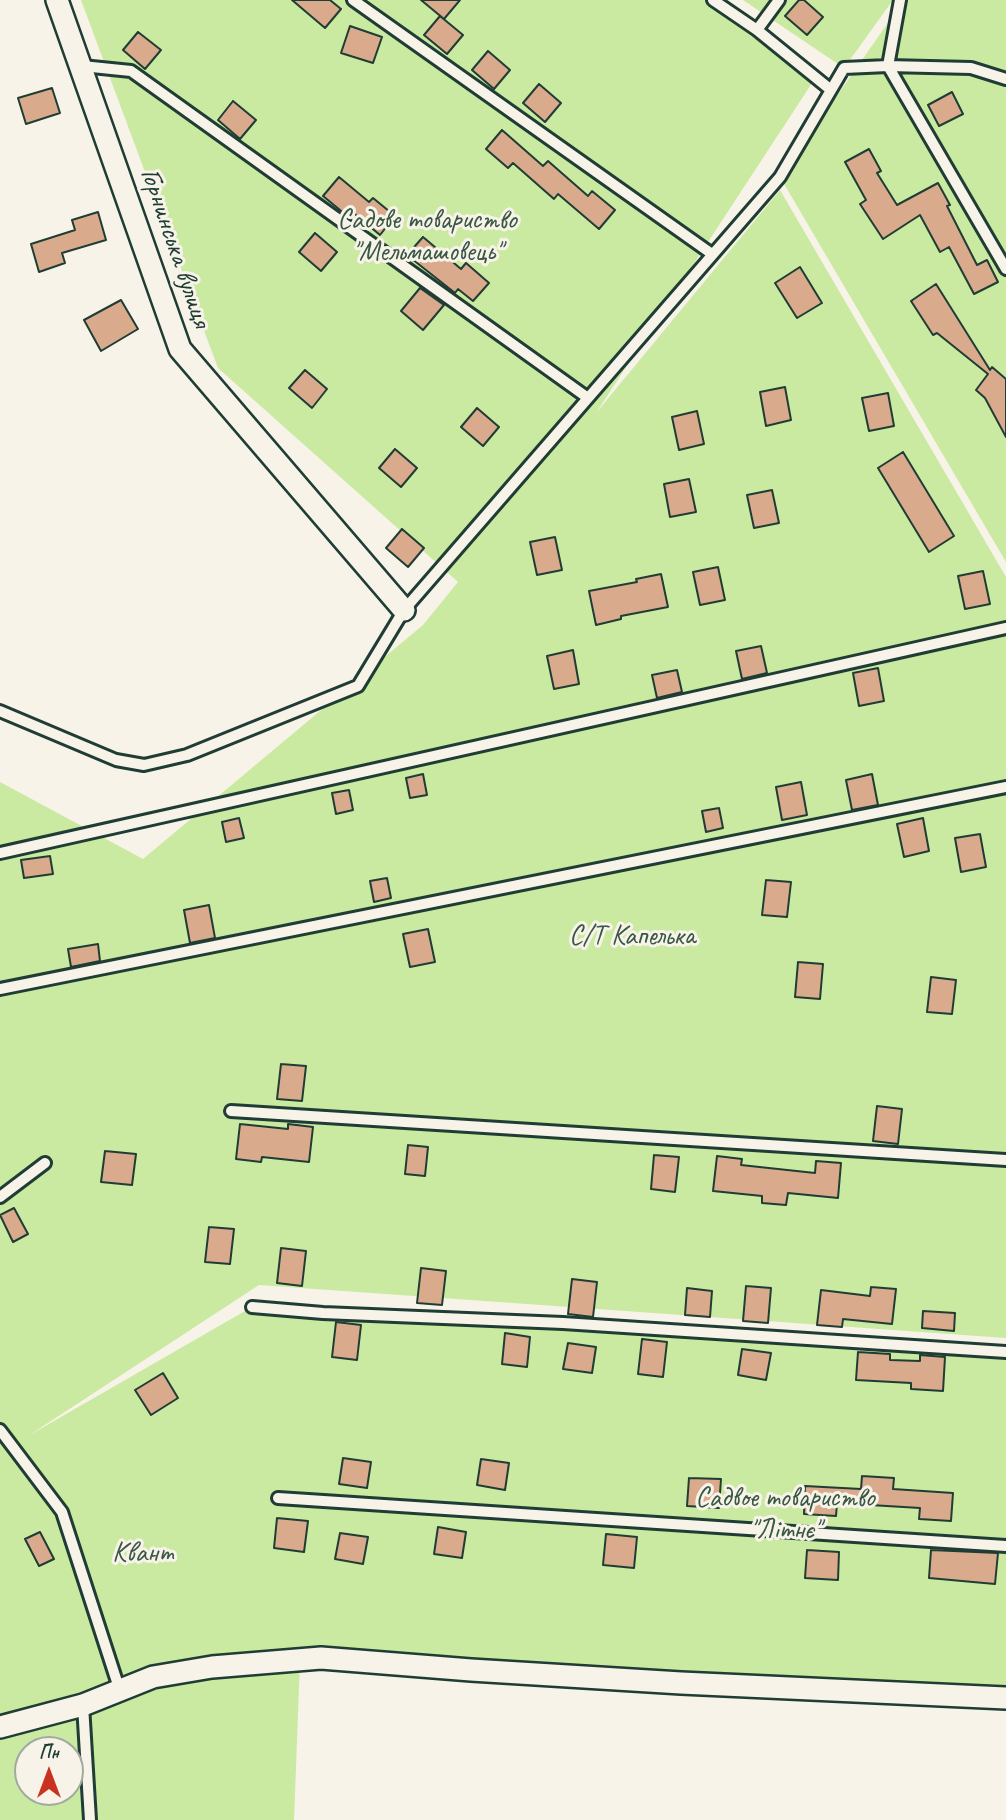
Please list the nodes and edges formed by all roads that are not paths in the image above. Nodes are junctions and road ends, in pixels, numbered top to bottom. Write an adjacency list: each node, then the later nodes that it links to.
1 (57, 0): 7 (street, Горнинська вулиця)
2 (353, 0): 11 (lane)
3 (713, 0): 6 (lane)
4 (779, 0): 6 (lane)
5 (900, 0): 8 (lane)
6 (757, 30): 10 (lane)
7 (82, 66): 13 (lane); 14 (street, Горнинська вулиця)
8 (888, 66): 9 (lane); 10 (lane); 12 (lane)
9 (1006, 79)
10 (831, 90): 11 (lane)
11 (712, 254): 13 (lane)
12 (1006, 269)
13 (588, 397): 14 (lane)
14 (404, 610): 16 (lane)
15 (1006, 628): 18 (lane)
16 (0, 711)
17 (1006, 787): 19 (lane)
18 (0, 853)
19 (0, 989)
20 (232, 1111): 21 (lane)
21 (1006, 1160)
22 (45, 1163): 23 (lane)
23 (0, 1197)
24 (252, 1307): 25 (lane)
25 (1006, 1352)
26 (0, 1430): 29 (lane)
27 (278, 1498): 28 (lane)
28 (1006, 1546)
29 (120, 1691): 30 (street); 31 (street)
30 (1006, 1698)
31 (83, 1705): 32 (street); 33 (lane)
32 (0, 1727)
33 (90, 1820)

